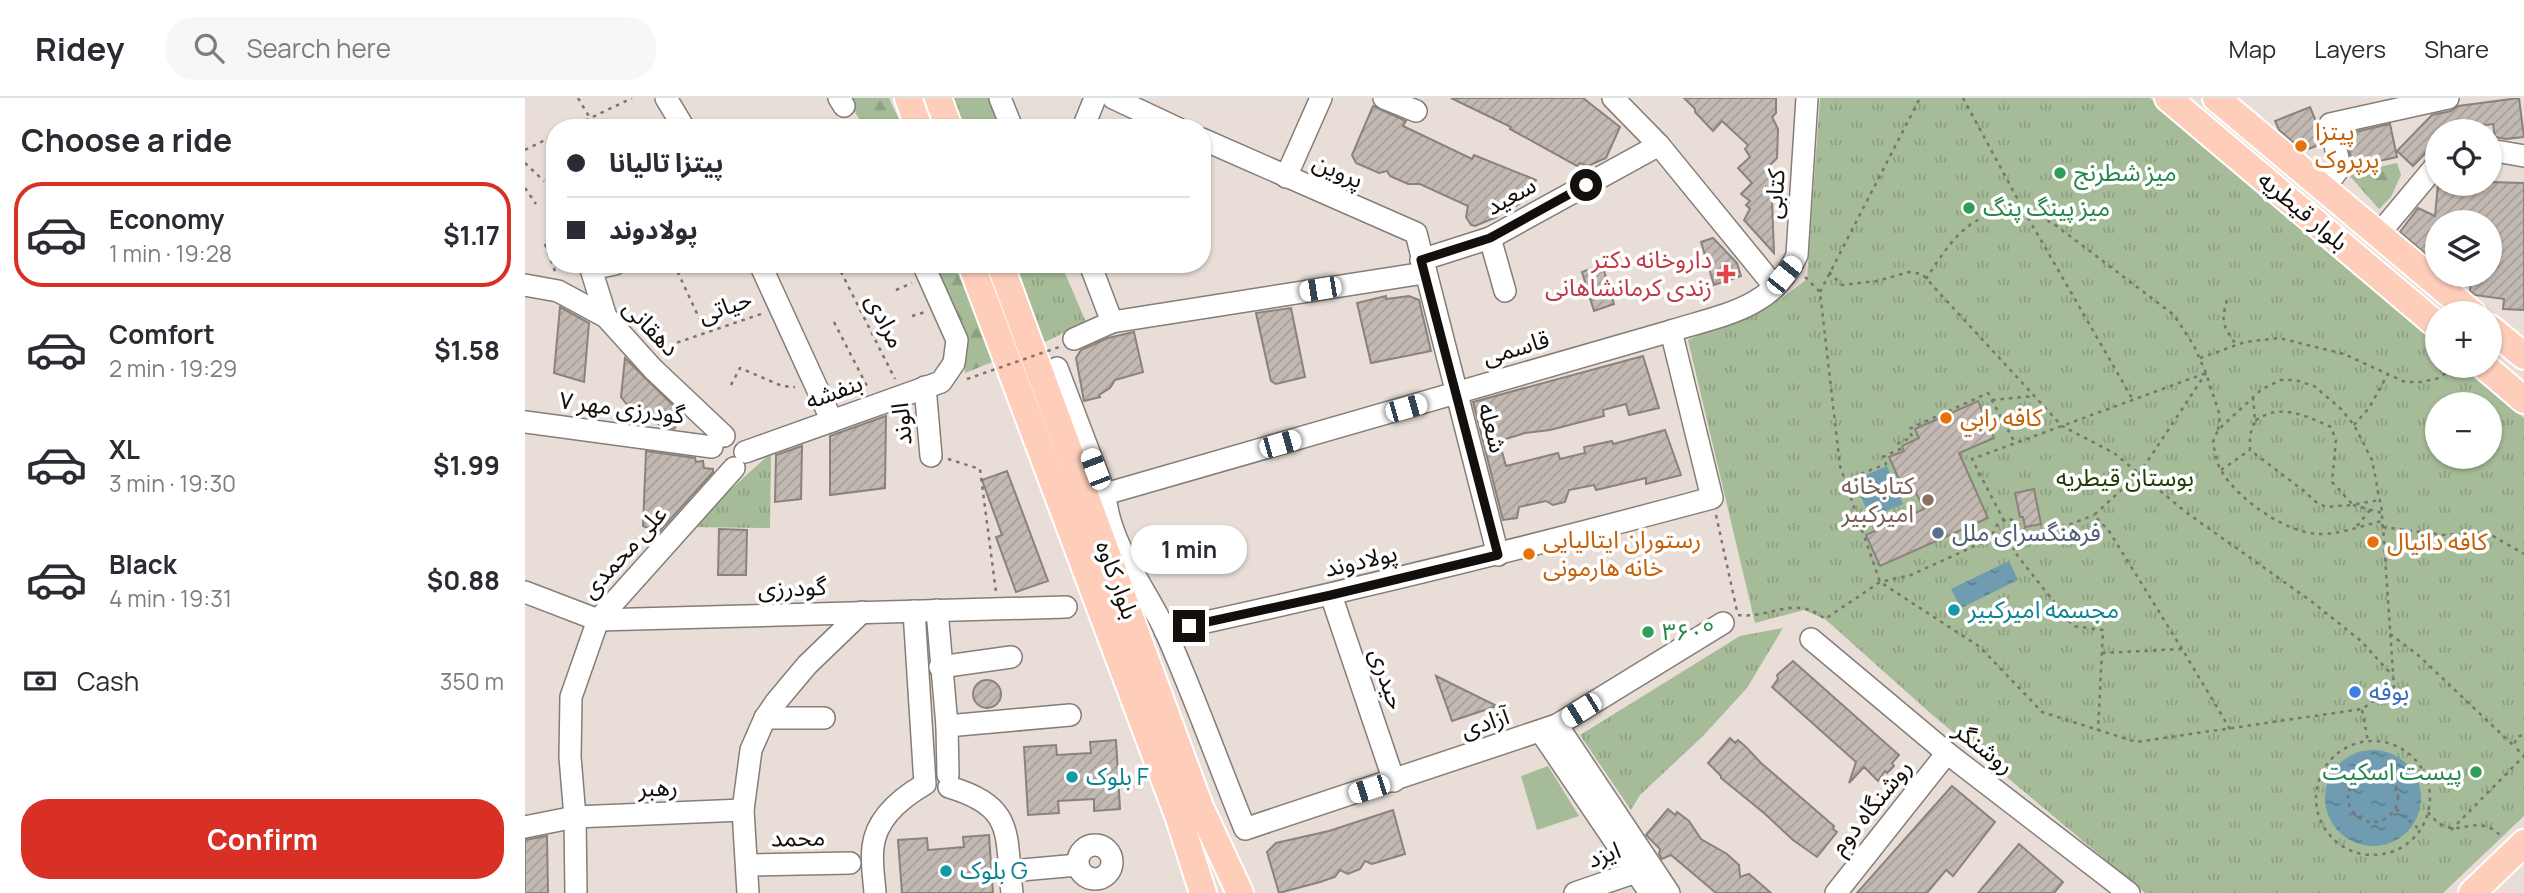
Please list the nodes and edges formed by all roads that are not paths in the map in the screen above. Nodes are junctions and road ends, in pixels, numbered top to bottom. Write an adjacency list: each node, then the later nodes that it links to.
1 (666, 98): 16 (street)
2 (908, 98): 17 (main road)
3 (938, 98): 18 (main road)
4 (1000, 98): 19 (street)
5 (1095, 98): 20 (street)
6 (1113, 98): 14 (street)
7 (1321, 98): 26 (street)
8 (1384, 98): 15 (street)
9 (1807, 98): 39 (street, کتابی)
10 (2168, 98): 42 (main road, بلوار قیطریه)
11 (2216, 98): 28 (main road, بلوار قیطریه)
12 (2448, 98): 28 (street)
13 (1617, 100): 23 (street)
14 (1143, 104): 21 (street)
15 (1416, 110)
16 (679, 119)
17 (916, 119)
18 (946, 119)
19 (1008, 119)
20 (1087, 119)
21 (1164, 119)
22 (1211, 143): 26 (street, پروین)
23 (1658, 145): 30 (street, سعید); 39 (street)
24 (2502, 152): 25 (street)
25 (2524, 156)
26 (1286, 177): 31 (street, پروین)
27 (2425, 179): 29 (street)
28 (2324, 189): 29 (main road, بلوار قیطریه)
29 (2378, 235): 41 (main road, بلوار قیطریه)
30 (1490, 238): 31 (street, سعید); 40 (street)
31 (1423, 267): 44 (street, سعید); 52 (street, شعله)
32 (592, 273): 43 (street)
33 (764, 273): 54 (street)
34 (927, 273): 51 (street)
35 (974, 273): 95 (main road, بلوار کاوه)
36 (1003, 273): 96 (main road, بلوار کاوه)
37 (1093, 273): 44 (street)
38 (525, 285): 43 (street, دهقانی)
39 (1775, 287): 45 (street, قاسمی)
40 (1505, 291)
41 (2458, 301)
42 (2425, 315)
43 (606, 317): 56 (street, دهقانی)
44 (1112, 322): 47 (street, سعید)
45 (1671, 331): 52 (street, قاسمی); 60 (street, پولادوند)
46 (2502, 338): 48 (main road)
47 (1068, 343)
48 (2524, 356)
49 (1057, 368): 59 (street)
50 (2498, 378): 53 (main road)
51 (933, 385): 54 (street, بنفشه); 57 (street, الوند)
52 (1456, 393): 59 (street, قاسمی); 60 (street, شعله)
53 (2524, 400)
54 (832, 421): 58 (street, بنفشه)
55 (525, 422): 56 (street, گودرزی مهر ۷)
56 (718, 441): 58 (street); 58 (street)
57 (931, 456)
58 (740, 460): 68 (street, علی محمدی)
59 (1105, 494): 69 (street)
60 (1498, 555): 62 (street, پولادوند)
61 (525, 592): 68 (street, گودرزی)
62 (1331, 595): 69 (street, پولادوند); 80 (street, حیدری)
63 (1066, 607): 64 (street, گودرزی)
64 (937, 610): 65 (street, گودرزی); 72 (street)
65 (914, 611): 66 (street, گودرزی); 81 (street)
66 (862, 612): 68 (street, گودرزی); 74 (street)
67 (1730, 619): 77 (street, آزادی)
68 (598, 620): 83 (street, علی محمدی)
69 (1165, 631): 80 (street, آزادی)
70 (1811, 639): 78 (street, روشنگر)
71 (1011, 657): 72 (street)
72 (940, 667): 76 (street)
73 (1070, 715): 76 (street)
74 (765, 718): 75 (street); 82 (street)
75 (824, 718)
76 (947, 726): 79 (street)
77 (1549, 728): 80 (street, آزادی); 89 (street)
78 (1947, 753): 100 (street, روشنگاه دوم); 101 (street, روشنگر)
79 (949, 781): 81 (street); 90 (street)
80 (1394, 781)
81 (925, 784): 93 (street)
82 (743, 810): 83 (street, رهبر); 87 (street)
83 (575, 817): 84 (street, رهبر); 91 (street, علی محمدی)
84 (525, 827)
85 (2519, 847): 102 (main road)
86 (850, 863): 87 (street, محمد)
87 (747, 865): 92 (street)
88 (1078, 865): 90 (street)
89 (1643, 867): 97 (street, ایزد); 98 (street); 99 (street)
90 (1010, 871): 94 (street)
91 (576, 893)
92 (748, 893)
93 (875, 893)
94 (1012, 893)
95 (1203, 893)
96 (1240, 893)
97 (1575, 893)
98 (1650, 893)
99 (1669, 893)
100 (1836, 893)
101 (2129, 893)
102 (2473, 893)

